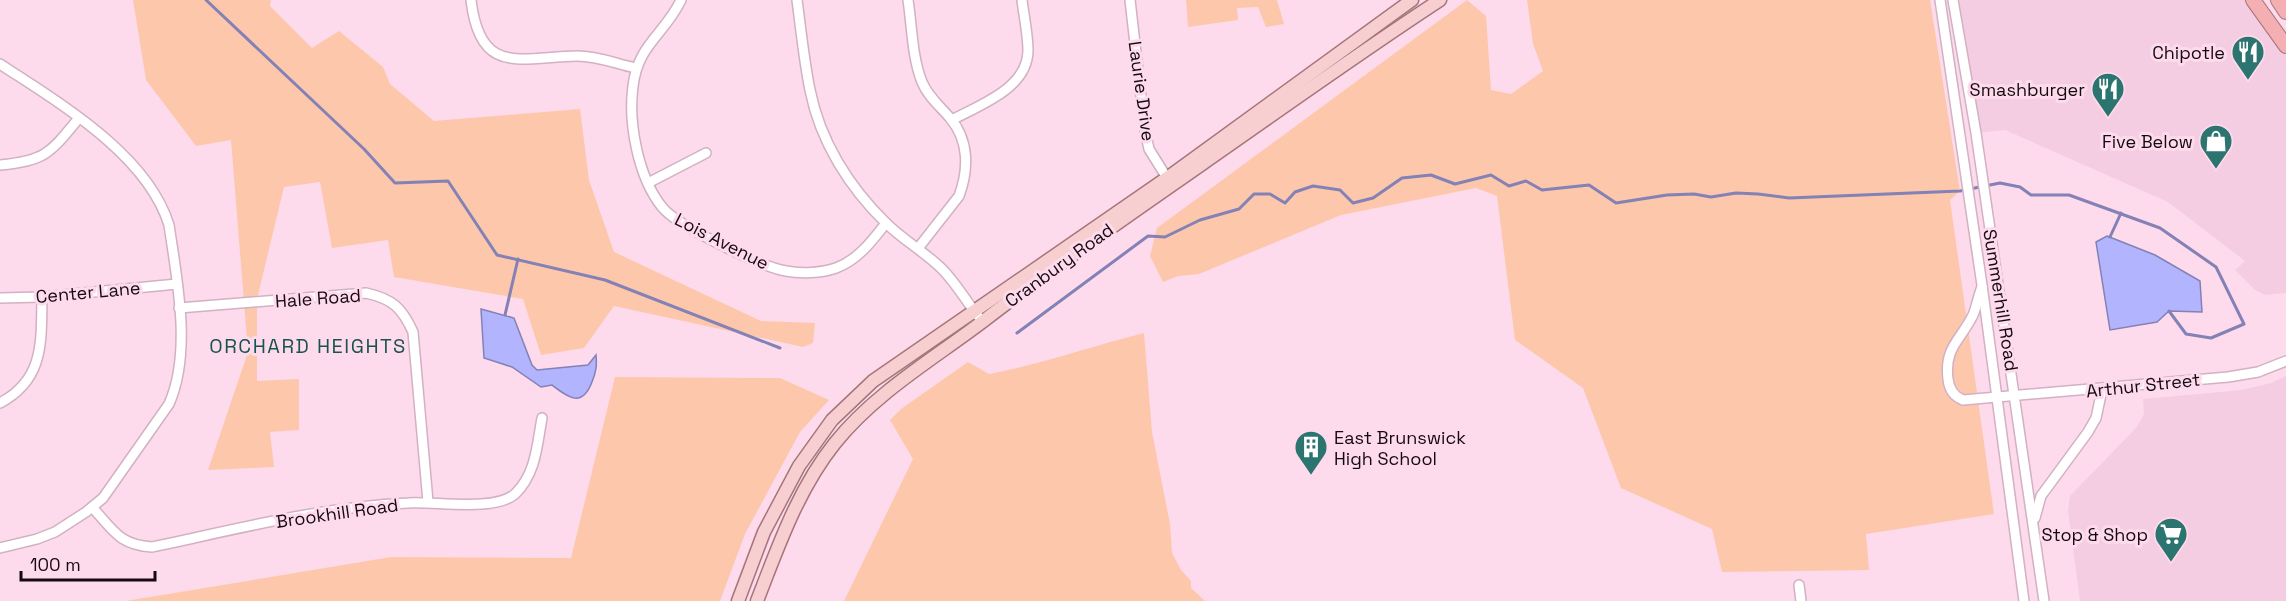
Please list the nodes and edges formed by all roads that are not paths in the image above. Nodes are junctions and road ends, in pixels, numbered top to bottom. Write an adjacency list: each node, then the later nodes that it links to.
1 (471, 0): 16 (street)
2 (681, 0): 16 (street, Lois Avenue)
3 (797, 0): 23 (street)
4 (908, 0): 18 (street)
5 (1022, 0): 18 (street)
6 (1130, 0): 21 (street, Laurie Drive)
7 (1412, 0): 21 (main road, Cranbury Road)
8 (1440, 0): 31 (main road, Cranbury Road)
9 (1940, 0): 26 (street, Summerhill Road)
10 (1953, 0): 34 (street, Summerhill Road)
11 (2253, 0): 14 (highway)
12 (2278, 0): 13 (highway)
13 (2286, 12)
14 (2286, 46)
15 (0, 64): 17 (street)
16 (636, 69): 22 (street, Lois Avenue)
17 (79, 118): 20 (street); 25 (street)
18 (952, 120): 24 (street)
19 (706, 153): 22 (street)
20 (0, 165)
21 (1167, 178): 30 (main road, Cranbury Road)
22 (648, 183): 23 (street, Lois Avenue)
23 (886, 223): 24 (street)
24 (919, 247): 30 (street)
25 (177, 284): 27 (street, Center Lane); 29 (street)
26 (1982, 285): 35 (street, Summerhill Road); 35 (street, Arthur Street)
27 (42, 297): 28 (street, Center Lane); 36 (street)
28 (0, 298)
29 (179, 308): 38 (street, Hale Road); 39 (street)
30 (974, 310): 31 (street); 43 (main road, Cranbury Road)
31 (982, 322): 44 (main road, Cranbury Road)
32 (2286, 361): 33 (street, Arthur Street)
33 (2102, 390): 34 (street, Arthur Street); 40 (street)
34 (2015, 396): 35 (street, Arthur Street); 40 (street, Summerhill Road)
35 (1998, 399): 46 (street, Summerhill Road)
36 (0, 403)
37 (542, 418): 38 (street, Brookhill Road)
38 (428, 502): 39 (street, Brookhill Road)
39 (92, 507): 41 (street)
40 (2033, 525): 47 (street, Summerhill Road)
41 (0, 548)
42 (1799, 585): 45 (street)
43 (738, 601)
44 (757, 601)
45 (1800, 601)
46 (2024, 601)
47 (2044, 601)

